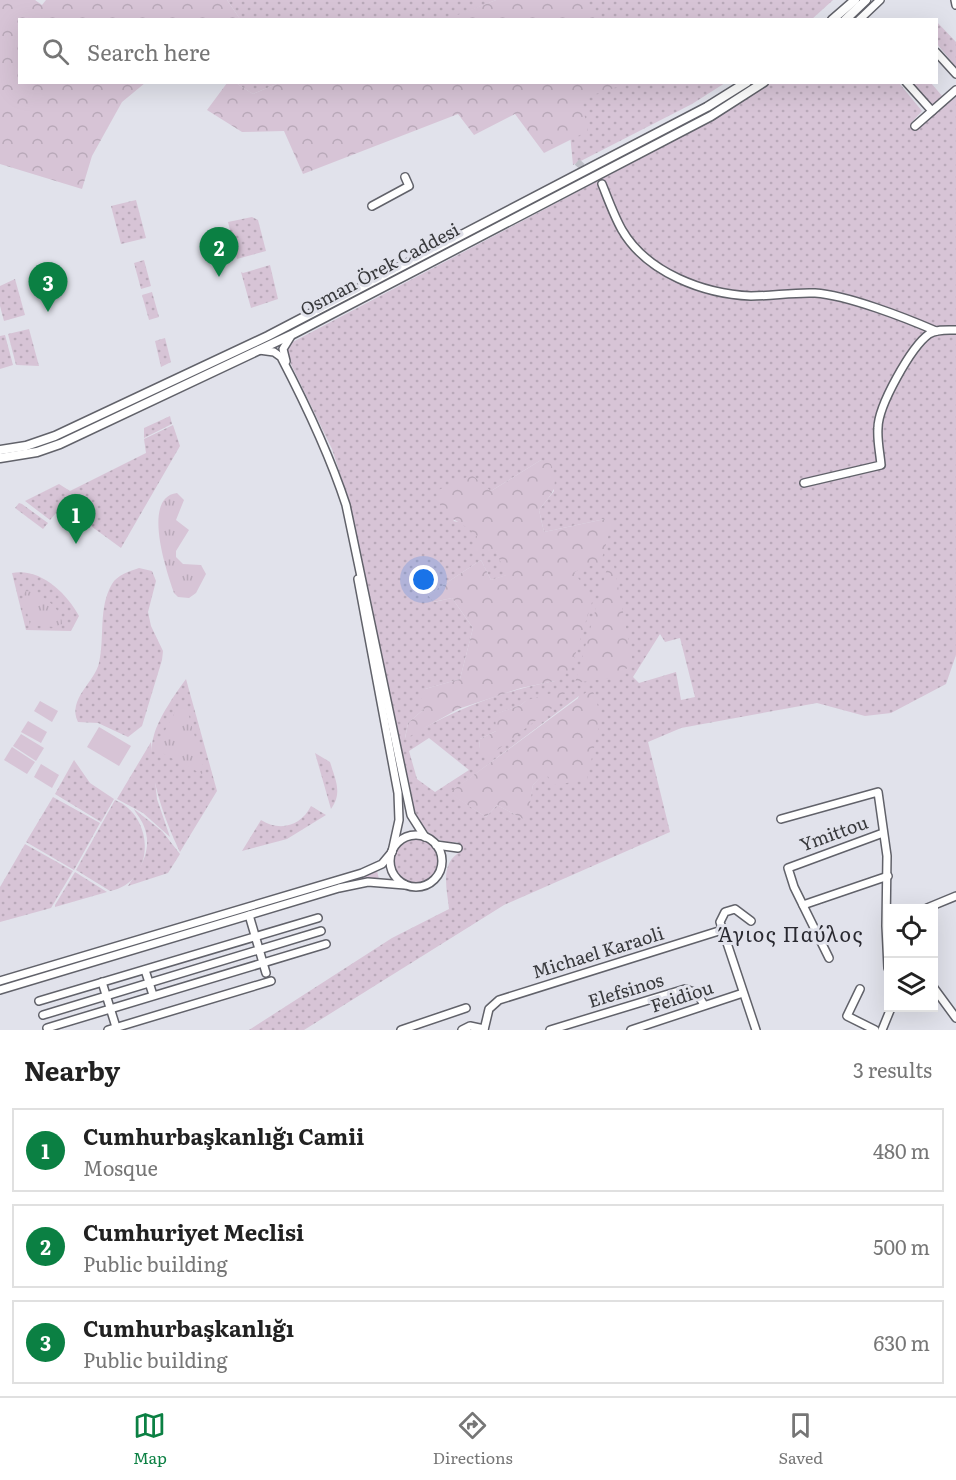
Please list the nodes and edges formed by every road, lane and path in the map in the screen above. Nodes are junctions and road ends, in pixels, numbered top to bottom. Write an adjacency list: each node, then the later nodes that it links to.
1 (855, 0): 6 (main road)
2 (866, 0): 7 (main road)
3 (880, 0): 8 (street)
4 (955, 0): 5 (street)
5 (956, 5)
6 (834, 18)
7 (847, 18)
8 (861, 18)
9 (938, 54): 10 (street)
10 (956, 74)
11 (744, 84): 25 (main road, Osman Örek Caddesi)
12 (761, 84): 22 (main road, Osman Örek Caddesi)
13 (908, 84): 15 (street)
14 (956, 90): 15 (street)
15 (932, 111): 16 (street)
16 (915, 126)
17 (405, 177): 19 (street)
18 (602, 184): 21 (street)
19 (372, 206)
20 (956, 330): 21 (street)
21 (936, 331): 27 (street)
22 (293, 334): 23 (main road, Osman Örek Caddesi); 24 (street)
23 (259, 350): 24 (street); 26 (main road, Osman Örek Caddesi)
24 (303, 399): 28 (street)
25 (0, 450)
26 (0, 458)
27 (804, 483)
28 (340, 488): 31 (street); 33 (street)
29 (780, 819): 30 (street)
30 (883, 833): 35 (street); 40 (street, Ymittou)
31 (425, 837): 32 (street); 33 (street)
32 (436, 845): 34 (street); 34 (street)
33 (392, 852): 36 (street); 53 (street)
34 (442, 863): 36 (street)
35 (888, 876): 38 (street); 40 (street)
36 (405, 885): 41 (street)
37 (956, 896): 39 (street)
38 (887, 904)
39 (938, 904)
40 (803, 905): 49 (street, Ymittou)
41 (249, 915): 46 (street); 58 (street)
42 (318, 918): 46 (street)
43 (751, 921): 44 (street)
44 (722, 930): 59 (street); 73 (street, Michael Karaoli)
45 (321, 931): 48 (street)
46 (255, 937): 48 (street); 51 (street)
47 (326, 944): 50 (street)
48 (259, 949): 50 (street); 56 (street)
49 (830, 958)
50 (263, 963): 52 (street); 61 (street)
51 (145, 970): 55 (street); 56 (street)
52 (266, 973)
53 (0, 981)
54 (271, 981): 71 (street)
55 (102, 982): 60 (street); 63 (street)
56 (149, 984): 60 (street); 61 (street)
57 (860, 989): 81 (street)
58 (0, 990)
59 (743, 993): 64 (street, Feidiou); 80 (street)
60 (106, 995): 66 (street); 68 (street)
61 (153, 995): 66 (street)
62 (938, 995): 69 (street)
63 (39, 1001)
64 (704, 1005): 70 (street, Elefsinos); 79 (street, Feidiou)
65 (466, 1008): 75 (street)
66 (110, 1009): 71 (street); 72 (street)
67 (889, 1012): 82 (street)
68 (43, 1015)
69 (956, 1018)
70 (577, 1021): 77 (street, Elefsinos); 78 (street)
71 (116, 1027): 74 (street)
72 (47, 1028)
73 (484, 1029): 76 (street)
74 (108, 1030)
75 (401, 1030)
76 (462, 1030)
77 (550, 1030)
78 (579, 1030)
79 (631, 1030)
80 (756, 1030)
81 (875, 1030)
82 (882, 1030)

